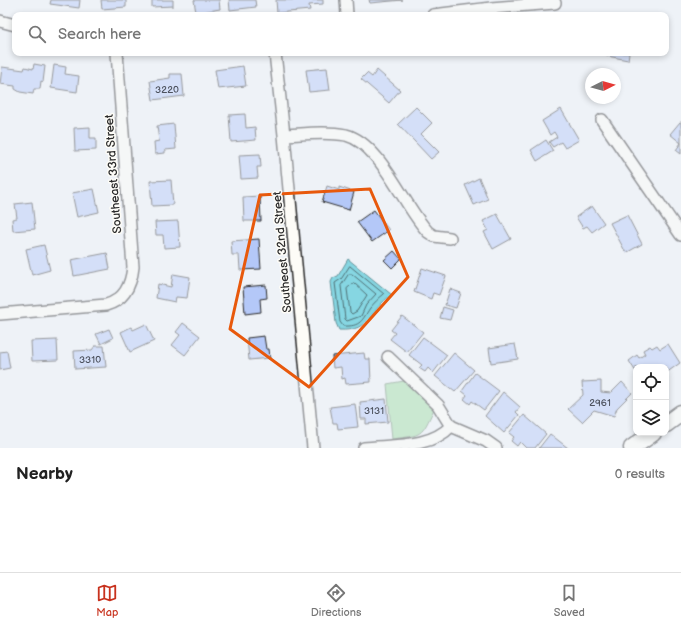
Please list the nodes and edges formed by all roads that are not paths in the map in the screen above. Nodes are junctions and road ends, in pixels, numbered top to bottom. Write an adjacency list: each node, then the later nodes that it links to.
1 (346, 0): 4 (street)
2 (555, 3): 3 (street)
3 (491, 4): 5 (street)
4 (348, 12)
5 (449, 12)
6 (0, 21): 7 (street)
7 (12, 24)
8 (117, 56): 14 (street, Southeast 33rd Street)
9 (275, 56): 11 (street, Southeast 32nd Street)
10 (602, 120): 12 (street)
11 (284, 135): 13 (street); 20 (street, Southeast 32nd Street)
12 (681, 234)
13 (450, 238)
14 (0, 314)
15 (388, 357): 18 (street)
16 (681, 413): 17 (street)
17 (669, 422)
18 (452, 426): 21 (street); 22 (street)
19 (649, 436): 23 (street)
20 (313, 448)
21 (364, 448)
22 (496, 448)
23 (632, 448)

